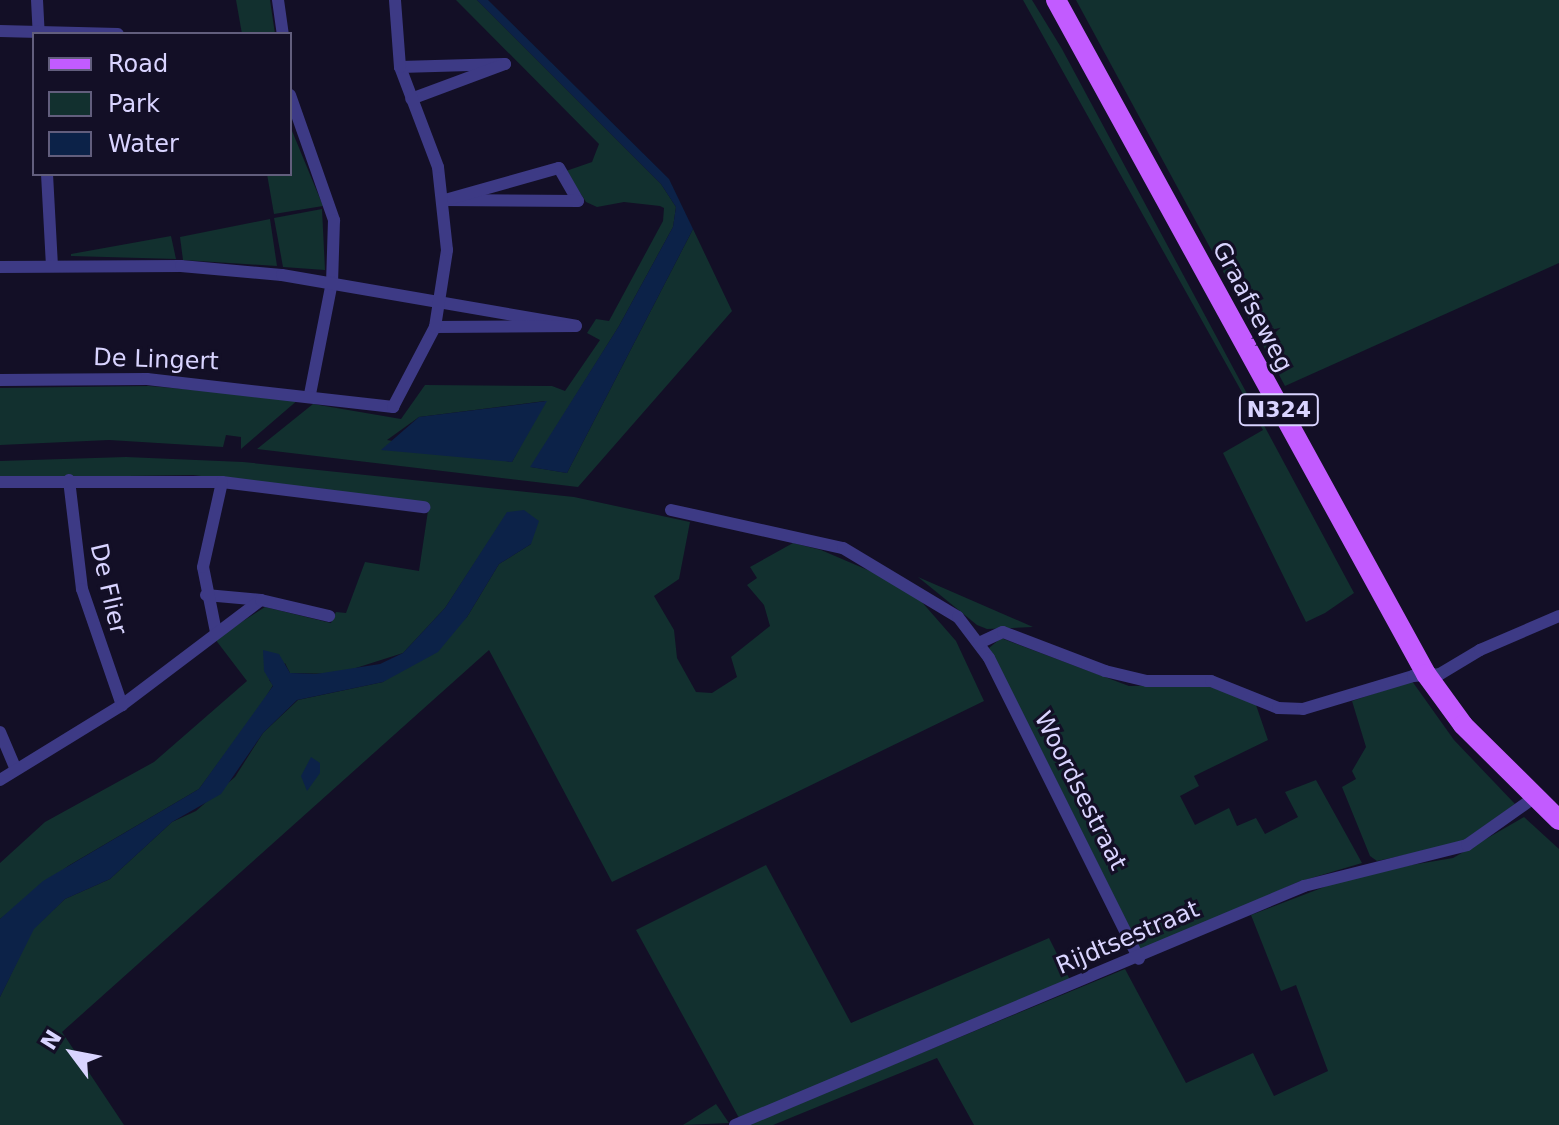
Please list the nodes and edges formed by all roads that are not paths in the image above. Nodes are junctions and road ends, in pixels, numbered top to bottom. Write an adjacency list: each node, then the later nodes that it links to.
1 (37, 0): 6 (street)
2 (278, 0): 7 (street)
3 (395, 0): 9 (street, De Lingert)
4 (1056, 0): 32 (main road, Graafseweg / N324)
5 (0, 31): 8 (street)
6 (39, 32)
7 (283, 32)
8 (32, 33)
9 (400, 67): 10 (street, De Lingert); 10 (street)
10 (411, 99): 13 (street, De Lingert)
11 (292, 100): 16 (street)
12 (47, 176): 14 (street)
13 (445, 200): 13 (street); 17 (street, De Lingert)
14 (52, 265): 15 (street); 16 (street)
15 (0, 267)
16 (332, 282): 17 (street); 20 (street)
17 (442, 301): 18 (street, De Lingert); 18 (street)
18 (435, 327): 20 (street, De Lingert)
19 (0, 380): 20 (street, De Lingert)
20 (310, 394)
21 (69, 480): 22 (street); 23 (street); 33 (street, De Flier)
22 (0, 482)
23 (222, 482): 24 (street); 26 (street)
24 (424, 507)
25 (671, 510): 31 (street, Woordsestraat)
26 (206, 595): 27 (street); 30 (street)
27 (261, 600): 28 (street); 30 (street)
28 (329, 616)
29 (1559, 616): 32 (street)
30 (216, 632): 33 (street)
31 (979, 643): 32 (street); 39 (street, Woordsestraat)
32 (1426, 674): 37 (main road, Graafseweg / N324)
33 (122, 705): 35 (street)
34 (0, 732): 35 (street)
35 (15, 768): 36 (street)
36 (0, 780)
37 (1535, 797): 38 (main road, Graafseweg / N324); 39 (street, Rijdtsestraat)
38 (1559, 820)
39 (1139, 959): 40 (street, Rijdtsestraat)
40 (735, 1125)

